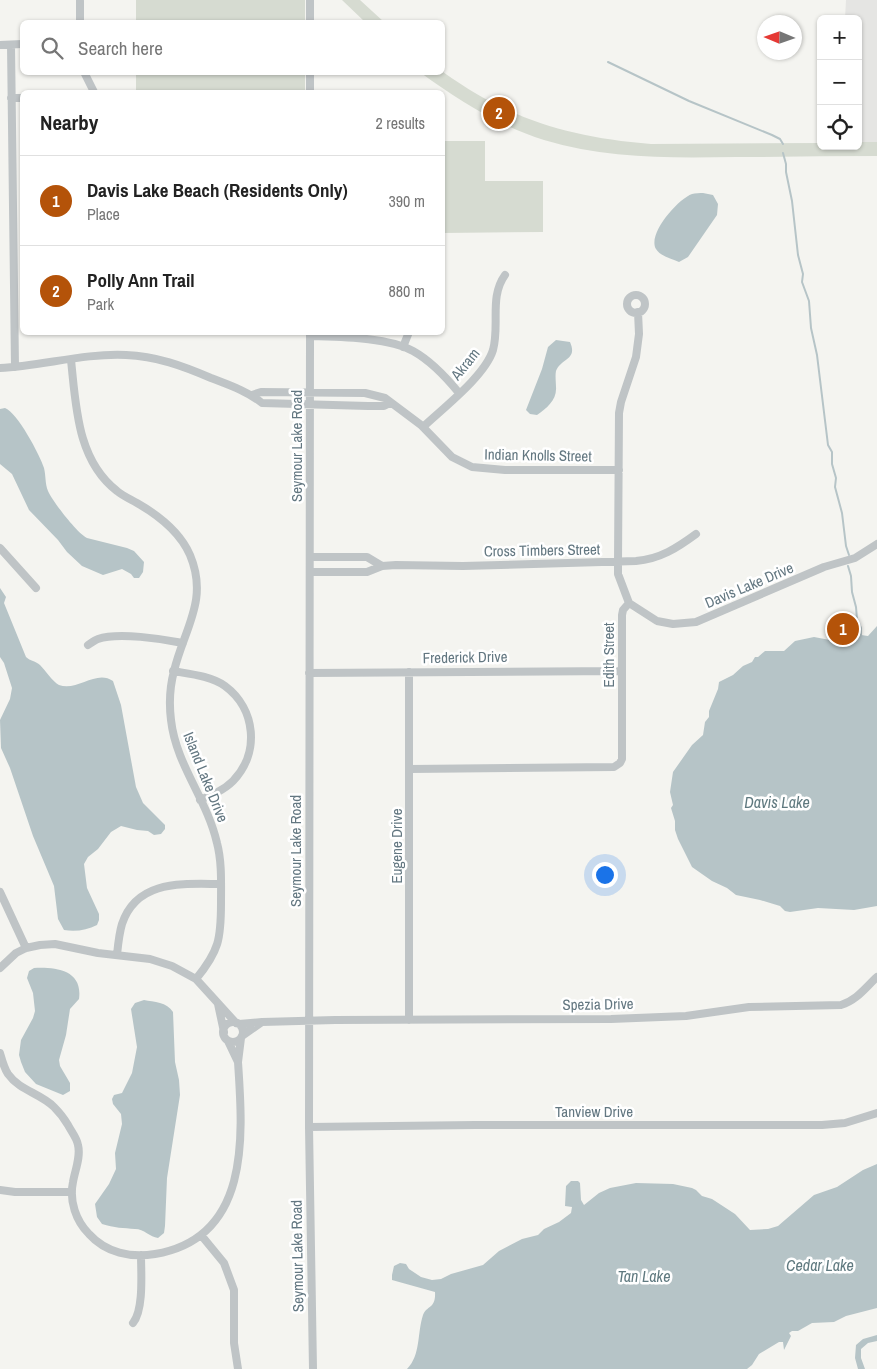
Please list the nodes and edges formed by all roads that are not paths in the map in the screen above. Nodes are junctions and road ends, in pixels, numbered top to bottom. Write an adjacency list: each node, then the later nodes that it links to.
1 (310, 0): 4 (street)
2 (80, 1): 3 (street)
3 (80, 20)
4 (310, 20)
5 (11, 44): 6 (street); 7 (street); 12 (street)
6 (20, 44)
7 (0, 45)
8 (86, 75): 10 (street)
9 (310, 75): 11 (street)
10 (93, 90)
11 (310, 90)
12 (11, 98): 13 (street); 14 (street)
13 (20, 98)
14 (14, 261): 15 (street); 23 (street)
15 (20, 261)
16 (505, 275): 26 (street, Akram)
17 (638, 312): 31 (street)
18 (310, 335): 25 (street, Seymour Lake Road)
19 (331, 335): 21 (street)
20 (408, 335): 21 (street)
21 (403, 347): 26 (street)
22 (71, 360): 23 (street); 27 (street); 41 (street, Island Lake Drive)
23 (15, 367): 24 (street)
24 (0, 368)
25 (310, 392): 27 (street, Indian Knolls Street); 28 (street, Seymour Lake Road); 29 (street, Indian Knolls Street)
26 (459, 392): 30 (street, Akram)
27 (252, 395): 28 (street)
28 (310, 403): 29 (street); 35 (street, Seymour Lake Road)
29 (390, 403): 30 (street, Indian Knolls Street)
30 (423, 427): 31 (street, Indian Knolls Street)
31 (618, 470): 36 (street)
32 (696, 534): 36 (street, Cross Timbers Street)
33 (877, 544): 40 (street, Davis Lake Drive)
34 (0, 548): 39 (street)
35 (310, 557): 37 (street, Cross Timbers Street); 38 (street, Seymour Lake Road)
36 (618, 562): 37 (street, Cross Timbers Street); 40 (street)
37 (382, 566): 38 (street, Cross Timbers Street)
38 (310, 572): 46 (street, Seymour Lake Road)
39 (36, 588)
40 (629, 603): 44 (street, Edith Street)
41 (183, 643): 42 (street); 43 (street, Island Lake Drive)
42 (88, 646)
43 (174, 671): 48 (street, Island Lake Drive); 48 (street)
44 (621, 671): 45 (street, Frederick Drive); 47 (street, Edith Street)
45 (409, 672): 46 (street, Frederick Drive); 47 (street, Eugene Drive)
46 (309, 673): 57 (street, Seymour Lake Road)
47 (410, 769): 58 (street, Eugene Drive)
48 (200, 800): 49 (street, Island Lake Drive)
49 (221, 884): 52 (street); 55 (street, Island Lake Drive)
50 (0, 892): 51 (street)
51 (26, 948): 52 (street); 53 (street)
52 (117, 955): 55 (street)
53 (0, 968)
54 (877, 977): 58 (street, Spezia Drive)
55 (196, 978): 56 (street)
56 (218, 1004): 60 (street); 61 (street)
57 (309, 1020): 58 (street, Spezia Drive); 59 (street, Spezia Drive); 68 (street, Seymour Lake Road)
58 (410, 1020)
59 (262, 1022): 60 (street, Spezia Drive); 62 (street)
60 (238, 1024): 61 (street); 62 (street)
61 (224, 1032): 63 (street)
62 (241, 1037): 63 (street); 65 (street)
63 (228, 1041): 65 (street)
64 (0, 1053): 66 (street)
65 (238, 1062): 71 (street)
66 (2, 1069): 70 (street)
67 (877, 1113): 68 (street, Tanview Drive)
68 (309, 1127): 75 (street, Seymour Lake Road)
69 (0, 1190): 70 (street)
70 (72, 1192): 72 (street)
71 (202, 1235): 72 (street); 74 (street)
72 (141, 1255): 73 (street)
73 (133, 1323)
74 (238, 1369)
75 (313, 1369)

